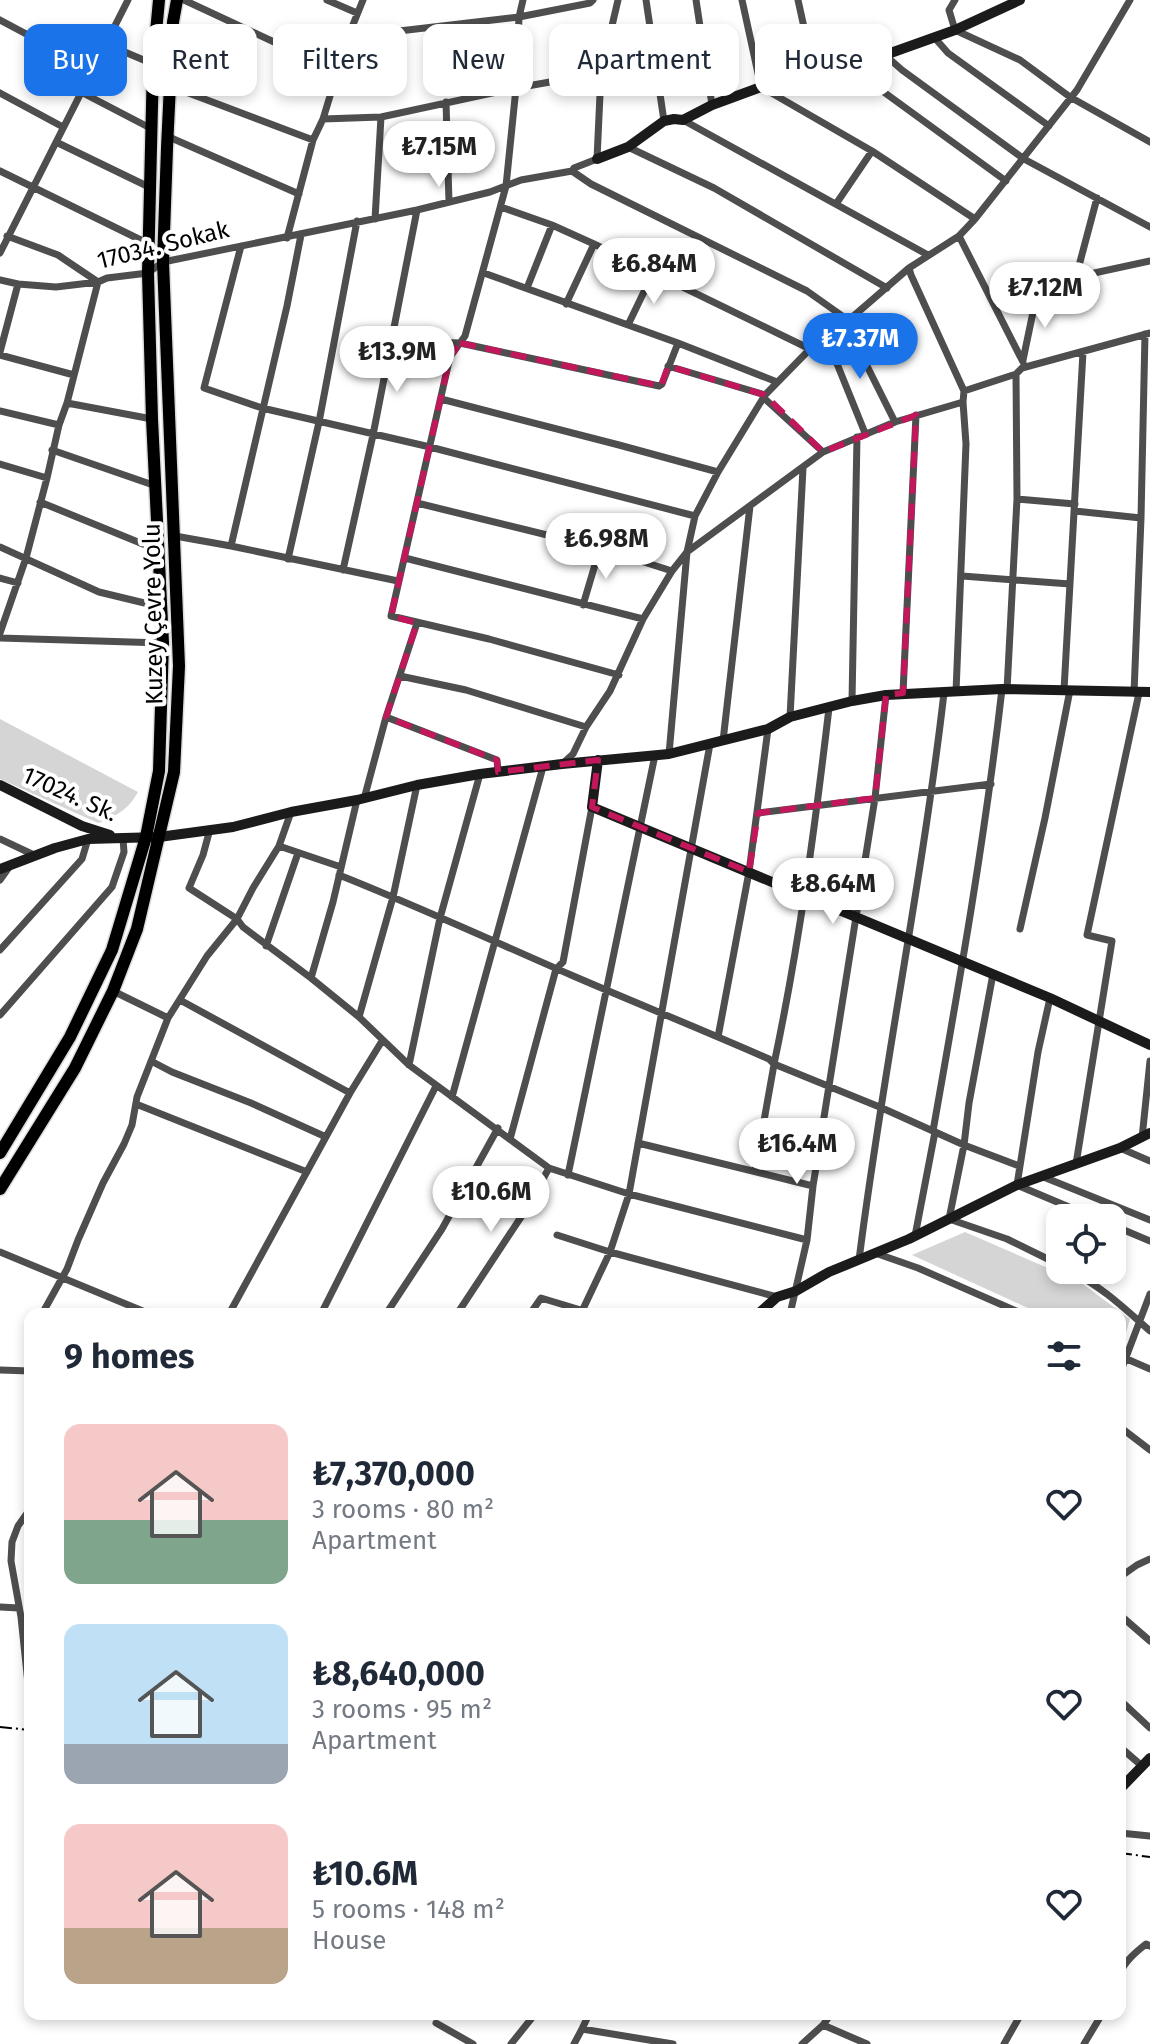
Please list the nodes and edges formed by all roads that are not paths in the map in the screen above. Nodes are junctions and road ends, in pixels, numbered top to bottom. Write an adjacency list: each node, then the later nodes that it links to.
1 (128, 0): 20 (street)
2 (159, 0): 21 (highway, Kuzey Çevre Yolu)
3 (177, 0): 22 (highway, Kuzey Çevre Yolu)
4 (184, 0): 31 (street)
5 (327, 0): 17 (street)
6 (363, 0): 17 (street)
7 (523, 0): 18 (street)
8 (618, 0): 25 (street)
9 (646, 0): 54 (street)
10 (696, 0): 50 (street)
11 (742, 0): 33 (street)
12 (798, 0): 26 (street)
13 (955, 0): 28 (street)
14 (1020, 0): 28 (street)
15 (1130, 0): 48 (street)
16 (592, 1): 18 (street)
17 (357, 13): 23 (street)
18 (519, 17): 24 (street); 27 (street)
19 (0, 20): 29 (street)
20 (116, 24)
21 (157, 24)
22 (173, 24)
23 (353, 24)
24 (519, 24)
25 (612, 24)
26 (803, 24)
27 (407, 30)
28 (955, 30): 30 (street); 48 (street)
29 (24, 33)
30 (934, 37): 32 (street); 55 (street)
31 (273, 42)
32 (892, 52)
33 (755, 60)
34 (892, 61): 65 (street)
35 (755, 89): 50 (street)
36 (0, 93): 56 (street)
37 (79, 96): 56 (street)
38 (89, 96): 57 (street)
39 (153, 96): 57 (highway, Kuzey Çevre Yolu)
40 (170, 96): 58 (highway, Kuzey Çevre Yolu)
41 (196, 96): 59 (street)
42 (330, 96): 52 (street)
43 (476, 96): 49 (street)
44 (515, 96): 69 (street)
45 (600, 96): 64 (street)
46 (777, 96): 63 (street)
47 (889, 96): 68 (street)
48 (1070, 97): 55 (street); 61 (street)
49 (446, 102): 51 (street); 74 (street)
50 (712, 105): 53 (street)
51 (381, 117): 52 (street); 78 (street)
52 (323, 119): 59 (street)
53 (683, 120): 54 (street); 75 (street)
54 (664, 121): 62 (street)
55 (1049, 126): 65 (street)
56 (63, 127): 60 (street)
57 (152, 129): 71 (highway, Kuzey Çevre Yolu)
58 (169, 137): 72 (street); 93 (highway, Kuzey Çevre Yolu)
59 (313, 140): 72 (street)
60 (56, 142): 70 (street); 71 (street)
61 (1150, 142)
62 (628, 147): 64 (street); 103 (street)
63 (872, 151): 75 (street); 79 (street)
64 (597, 159): 67 (street, 17034. Sokak)
65 (1024, 159): 68 (street); 73 (street)
66 (0, 171): 70 (street)
67 (572, 171): 69 (street, 17034. Sokak); 105 (street)
68 (1006, 181): 79 (street)
69 (506, 186): 74 (street, 17034. Sokak); 76 (street)
70 (32, 188): 84 (street); 87 (street)
71 (151, 188): 87 (highway, Kuzey Çevre Yolu)
72 (299, 194): 86 (street)
73 (1097, 198): 82 (street); 98 (street)
74 (449, 202): 77 (street, 17034. Sokak)
75 (836, 204): 91 (street)
76 (501, 207): 81 (street); 96 (street)
77 (417, 210): 78 (street, 17034. Sokak); 108 (street)
78 (375, 219): 80 (street, 17034. Sokak)
79 (975, 219): 85 (street)
80 (357, 221): 83 (street, 17034. Sokak); 128 (street)
81 (552, 225): 88 (street); 102 (street)
82 (1150, 227)
83 (301, 235): 86 (street, 17034. Sokak); 124 (street)
84 (7, 236): 90 (street); 100 (street)
85 (959, 236): 91 (street); 116 (street)
86 (287, 238): 89 (street, 17034. Sokak)
87 (149, 244): 95 (highway, Kuzey Çevre Yolu)
88 (594, 244): 97 (street); 104 (street)
89 (241, 246): 93 (street, 17034. Sokak); 124 (street)
90 (1, 248)
91 (928, 255): 94 (street)
92 (1150, 261): 98 (street)
93 (163, 262): 95 (street, 17034. Sokak); 148 (highway, Kuzey Çevre Yolu)
94 (909, 268): 103 (street); 119 (street)
95 (148, 273): 100 (street, 17034. Sokak); 127 (highway, Kuzey Çevre Yolu)
96 (484, 273): 102 (street); 110 (street)
97 (653, 273): 106 (street); 112 (street)
98 (1076, 277): 116 (street)
99 (0, 280): 101 (street, 17034. Sokak)
100 (98, 282): 101 (street, 17034. Sokak); 117 (street)
101 (18, 284): 114 (street)
102 (527, 288): 104 (street)
103 (887, 288): 105 (street)
104 (566, 304): 106 (street)
105 (846, 323): 109 (street); 129 (street)
106 (628, 325): 111 (street)
107 (1148, 333): 113 (street); 147 (street)
108 (392, 336): 110 (street); 131 (street)
109 (827, 339): 112 (street); 132 (street)
110 (460, 343): 115 (street); 121 (street)
111 (678, 343): 115 (street); 118 (street)
112 (810, 349): 118 (street)
113 (1083, 352): 116 (street); 145 (street)
114 (0, 354): 117 (street)
115 (668, 366): 120 (street)
116 (1020, 368): 119 (street); 141 (street)
117 (74, 375): 123 (street)
118 (777, 382): 120 (street)
119 (964, 391): 122 (street)
120 (765, 397): 135 (street); 138 (street)
121 (441, 399): 133 (street); 138 (street)
122 (963, 402): 126 (street); 159 (street)
123 (67, 403): 127 (street); 130 (street)
124 (262, 408): 128 (street); 149 (street)
125 (0, 411): 130 (street)
126 (916, 415): 129 (street); 176 (street)
127 (152, 419): 140 (highway, Kuzey Çevre Yolu)
128 (319, 422): 131 (street); 156 (street)
129 (895, 422): 132 (street)
130 (59, 425): 134 (street)
131 (373, 435): 133 (street); 157 (street)
132 (861, 435): 135 (street); 179 (street)
133 (430, 447): 143 (street); 146 (street)
134 (52, 450): 139 (street); 140 (street)
135 (823, 452): 137 (street)
136 (0, 464): 139 (street)
137 (803, 468): 144 (street); 182 (street)
138 (718, 472): 146 (street)
139 (47, 478): 142 (street)
140 (156, 486): 152 (highway, Kuzey Çevre Yolu)
141 (1017, 499): 145 (street); 161 (street)
142 (40, 502): 152 (street); 154 (street)
143 (417, 503): 151 (street); 155 (street)
144 (750, 506): 153 (street); 185 (street)
145 (1075, 507): 147 (street); 164 (street)
146 (695, 516): 153 (street)
147 (1141, 518): 177 (street)
148 (175, 536): 149 (street); 206 (highway, Kuzey Çevre Yolu)
149 (231, 546): 156 (street)
150 (0, 547): 154 (street)
151 (600, 548): 158 (street); 165 (street)
152 (160, 551): 166 (highway, Kuzey Çevre Yolu)
153 (687, 552): 158 (street); 187 (street)
154 (26, 558): 163 (street); 166 (street)
155 (405, 558): 162 (street); 165 (street)
156 (288, 559): 157 (street)
157 (343, 570): 162 (street)
158 (672, 571): 167 (street)
159 (962, 576): 161 (street); 175 (street)
160 (0, 578): 163 (street)
161 (1013, 579): 164 (street); 173 (street)
162 (398, 581): 168 (street)
163 (18, 583): 169 (street)
164 (1070, 584): 174 (street)
165 (583, 605): 167 (street)
166 (161, 607): 170 (highway, Kuzey Çevre Yolu)
167 (643, 619): 171 (street)
168 (417, 623): 171 (street); 172 (street)
169 (0, 635): 170 (street)
170 (163, 643): 206 (highway, Kuzey Çevre Yolu)
171 (619, 675): 183 (street)
172 (400, 676): 181 (street); 183 (street)
173 (1004, 690): 174 (street); 175 (street); 194 (street)
174 (1067, 690): 177 (street); 223 (street)
175 (950, 692): 176 (street); 197 (street)
176 (903, 693): 178 (street)
177 (1141, 693): 240 (street)
178 (886, 695): 179 (street); 198 (street)
179 (852, 701): 180 (street)
180 (829, 708): 182 (street); 200 (street)
181 (386, 717): 192 (street); 199 (street)
182 (790, 717): 184 (street)
183 (586, 727): 190 (street)
184 (768, 729): 185 (street); 203 (street)
185 (723, 741): 186 (street)
186 (710, 744): 187 (street); 211 (street)
187 (669, 754): 188 (street)
188 (655, 755): 189 (street); 204 (street)
189 (598, 760): 190 (street); 201 (street)
190 (562, 764): 191 (street)
191 (543, 767): 192 (street); 225 (street)
192 (498, 772): 193 (street)
193 (480, 774): 196 (street); 221 (street)
194 (991, 784): 197 (street); 228 (street)
195 (0, 785): 209 (street, 17024. Sk.)
196 (417, 785): 199 (street); 219 (street)
197 (932, 792): 198 (street); 224 (street)
198 (875, 798): 200 (street); 220 (street)
199 (360, 800): 202 (street); 215 (street)
200 (817, 806): 203 (street); 218 (street)
201 (592, 807): 204 (street); 229 (street)
202 (291, 812): 205 (street); 210 (street)
203 (758, 813): 216 (street)
204 (639, 826): 211 (street); 233 (street)
205 (210, 829): 206 (street); 222 (street)
206 (153, 837): 209 (street); 232 (highway, Kuzey Çevre Yolu); 262 (highway, Kuzey Çevre Yolu)
207 (0, 839): 213 (street)
208 (88, 839): 209 (street); 213 (street); 227 (street)
209 (123, 839): 237 (street)
210 (279, 846): 212 (street); 222 (street)
211 (693, 849): 216 (street); 236 (street)
212 (298, 853): 215 (street); 226 (street)
213 (34, 855): 214 (street)
214 (5, 868): 217 (street)
215 (340, 871): 219 (street); 231 (street)
216 (749, 872): 218 (street); 241 (street)
217 (0, 880)
218 (803, 895): 220 (street); 246 (street)
219 (393, 897): 221 (street); 238 (street)
220 (856, 917): 224 (street); 249 (street)
221 (440, 918): 225 (street); 247 (street)
222 (237, 919): 226 (street); 235 (street)
223 (1020, 929)
224 (908, 940): 228 (street); 253 (street)
225 (495, 942): 229 (street); 251 (street)
226 (266, 946): 231 (street)
227 (0, 950)
228 (963, 963): 230 (street); 255 (street)
229 (556, 969): 233 (street); 258 (street)
230 (993, 974): 234 (street); 260 (street)
231 (311, 978): 238 (street)
232 (113, 991): 239 (street); 273 (highway, Kuzey Çevre Yolu)
233 (607, 991): 236 (street); 269 (street)
234 (1050, 998): 240 (street); 265 (street)
235 (180, 1000): 239 (street); 250 (street)
236 (661, 1014): 241 (street); 259 (street)
237 (0, 1015)
238 (359, 1017): 242 (street)
239 (168, 1018): 244 (street)
240 (1100, 1023): 243 (street); 264 (street)
241 (718, 1037): 246 (street)
242 (382, 1041): 247 (street); 250 (street)
243 (1150, 1045)
244 (151, 1061): 252 (street); 257 (street)
245 (1150, 1061): 256 (street)
246 (774, 1064): 249 (street); 267 (street)
247 (409, 1065): 248 (street)
248 (436, 1086): 251 (street); 296 (street)
249 (830, 1087): 253 (street); 272 (street)
250 (350, 1093): 257 (street)
251 (452, 1097): 254 (street)
252 (136, 1104): 268 (street); 288 (street)
253 (882, 1108): 255 (street); 287 (street)
254 (498, 1128): 258 (street); 297 (street)
255 (934, 1131): 260 (street); 280 (street)
256 (1146, 1135): 261 (street)
257 (326, 1137): 268 (street)
258 (510, 1139): 266 (street)
259 (638, 1143): 267 (street); 274 (street)
260 (964, 1145): 265 (street); 276 (street)
261 (1120, 1148): 263 (street); 264 (street)
262 (0, 1152)
263 (1150, 1161)
264 (1076, 1164): 270 (street)
265 (1019, 1166): 271 (street)
266 (549, 1168): 269 (street); 298 (street)
267 (755, 1171): 272 (street)
268 (307, 1172): 295 (street)
269 (568, 1175): 274 (street)
270 (1041, 1176): 271 (street); 277 (street)
271 (1017, 1185): 275 (street); 276 (street)
272 (813, 1186): 281 (street)
273 (0, 1189)
274 (629, 1194): 281 (street); 284 (street)
275 (1062, 1204)
276 (949, 1219): 280 (street); 286 (street)
277 (1150, 1220)
278 (1126, 1231): 282 (street)
279 (557, 1235): 284 (street)
280 (915, 1236): 285 (street)
281 (807, 1240): 290 (street)
282 (1150, 1241)
283 (0, 1252): 288 (street)
284 (610, 1252): 292 (street); 301 (street)
285 (875, 1253): 287 (street); 304 (street)
286 (1046, 1258)
287 (859, 1260): 290 (street)
288 (62, 1278): 293 (street); 294 (street)
289 (1093, 1284): 305 (street)
290 (796, 1291): 292 (street); 303 (street)
291 (1150, 1294): 305 (street)
292 (777, 1297): 302 (street)
293 (45, 1308)
294 (135, 1308)
295 (232, 1308)
296 (324, 1308)
297 (390, 1308)
298 (461, 1308)
299 (534, 1308): 300 (street)
300 (579, 1308)
301 (583, 1308)
302 (765, 1308)
303 (792, 1308)
304 (1005, 1308)
305 (1139, 1321): 306 (street); 307 (street)
306 (1150, 1331)
307 (1126, 1351)
308 (1126, 1359): 309 (street)
309 (1148, 1369)
310 (0, 1370): 311 (street)
311 (24, 1371)
312 (1126, 1433): 313 (street)
313 (1150, 1450)
314 (24, 1518): 318 (street)
315 (1150, 1560): 316 (street)
316 (1126, 1573)
317 (0, 1607): 318 (street)
318 (19, 1608): 321 (street)
319 (1126, 1620): 320 (street)
320 (1150, 1641)
321 (24, 1651)
322 (1126, 1706): 323 (street)
323 (1150, 1728)
324 (1126, 1751): 325 (street)
325 (1147, 1764): 326 (street); 327 (street)
326 (1126, 1783)
327 (1126, 1790)
328 (1126, 1834): 329 (street)
329 (1150, 1836)
330 (1150, 1946): 331 (street)
331 (1126, 1963)
332 (530, 2020): 341 (street)
333 (586, 2020): 339 (street)
334 (827, 2020): 338 (street)
335 (1018, 2020): 346 (street)
336 (1098, 2020): 347 (street)
337 (436, 2023): 340 (street)
338 (823, 2025): 344 (street); 345 (street)
339 (582, 2029): 342 (street); 343 (street)
340 (473, 2044)
341 (511, 2044)
342 (574, 2044)
343 (673, 2044)
344 (802, 2044)
345 (867, 2044)
346 (1004, 2044)
347 (1084, 2044)

